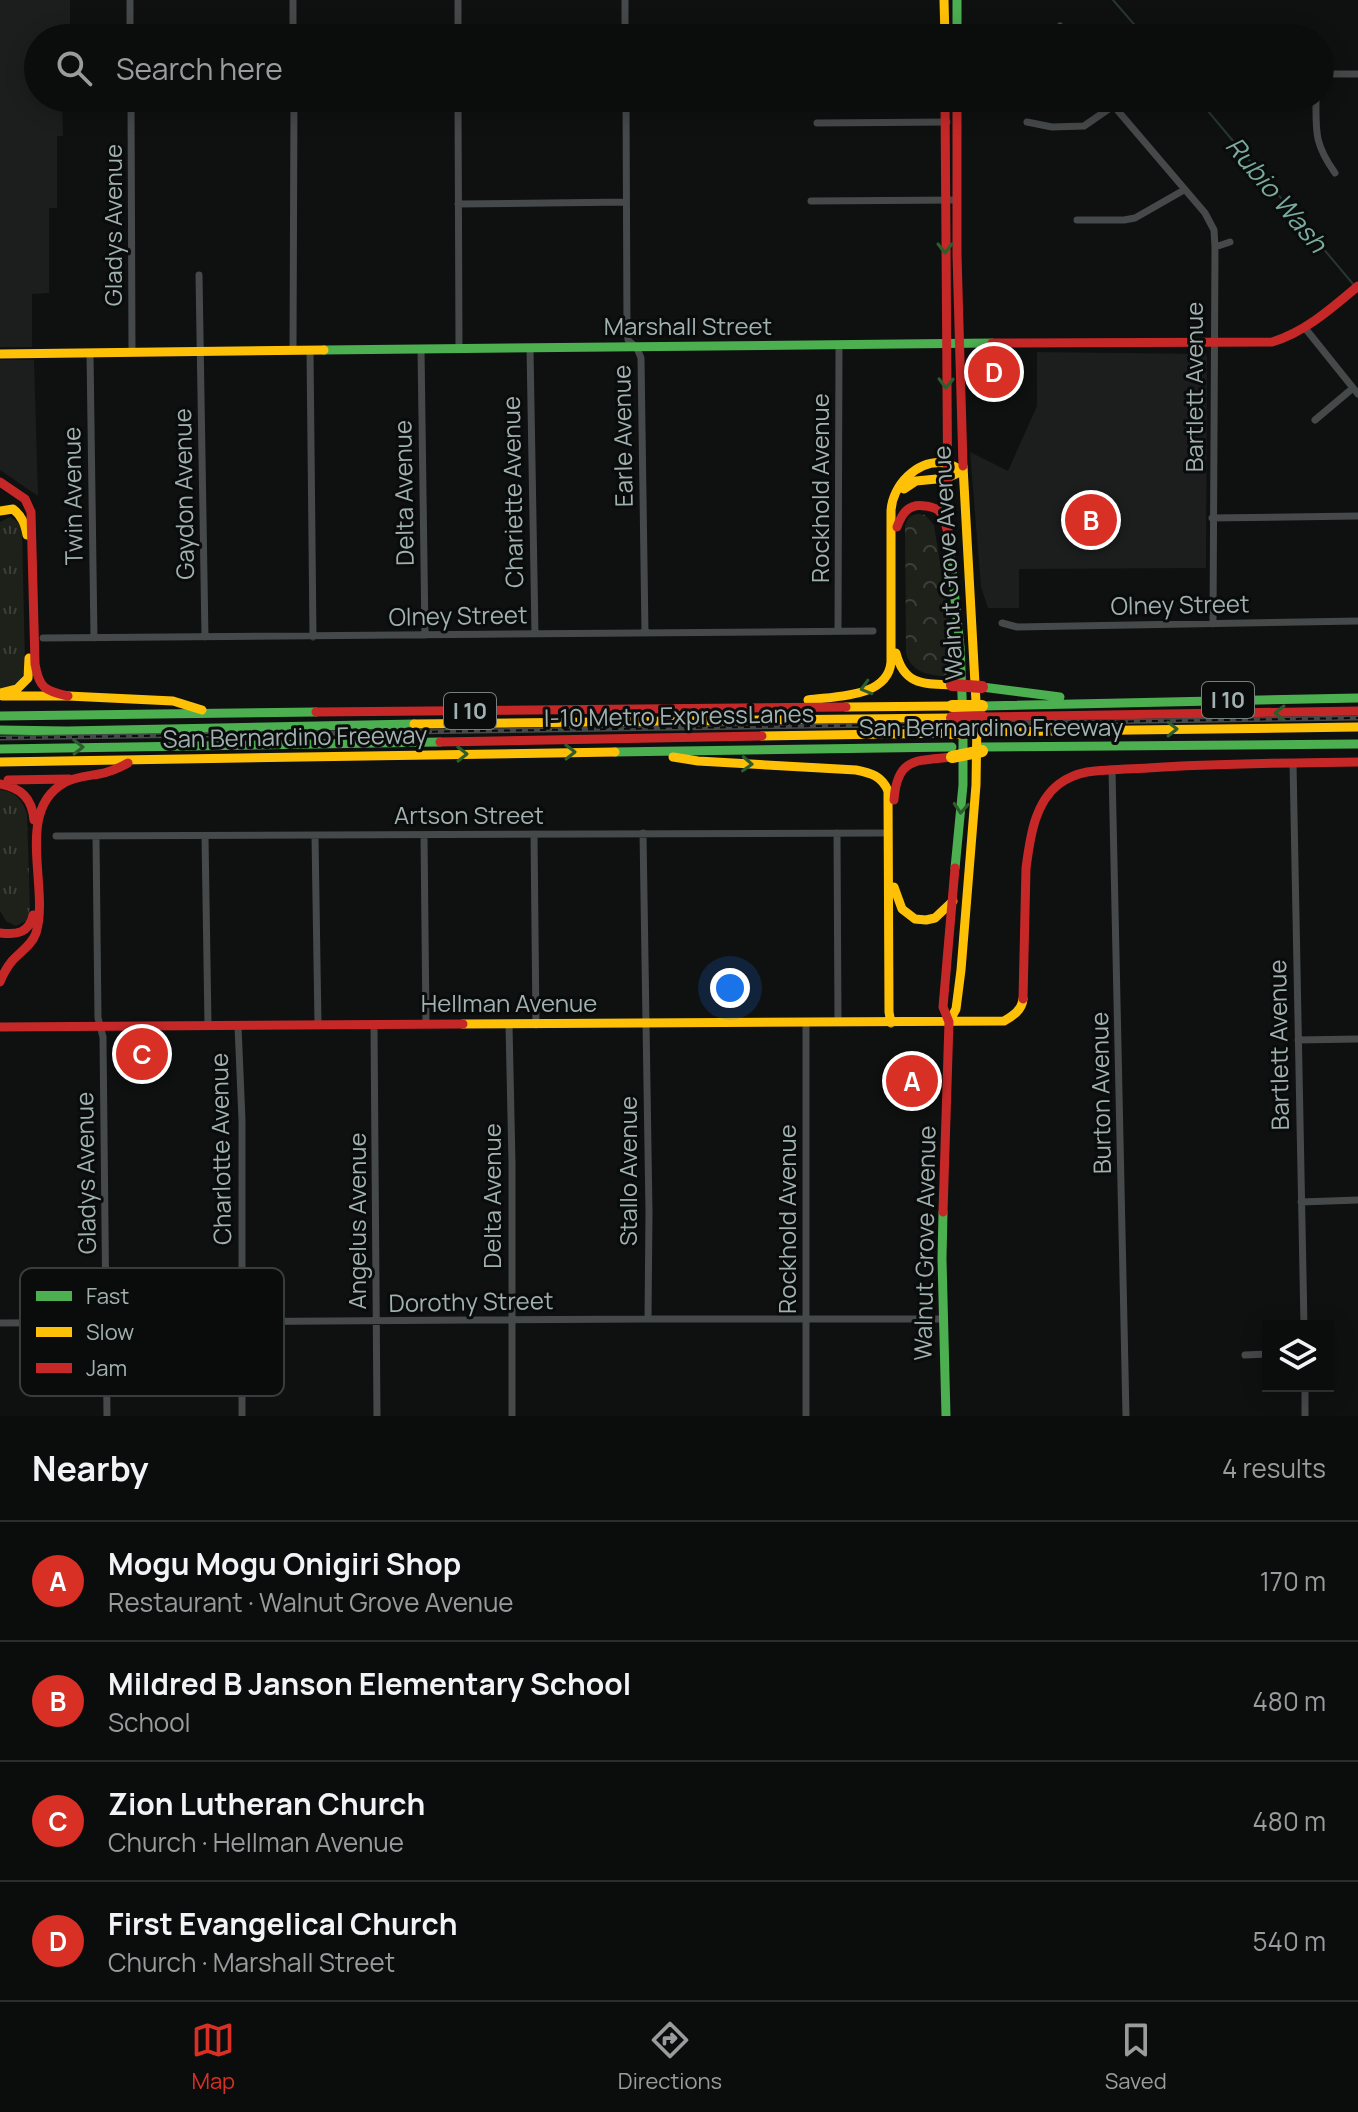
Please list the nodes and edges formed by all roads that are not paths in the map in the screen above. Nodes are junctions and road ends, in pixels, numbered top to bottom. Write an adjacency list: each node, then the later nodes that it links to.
1 (130, 0): 7 (street)
2 (293, 0): 8 (street)
3 (458, 0): 9 (street)
4 (625, 0): 10 (street)
5 (944, 0): 11 (main road)
6 (957, 0): 12 (main road)
7 (130, 24)
8 (293, 24)
9 (458, 24)
10 (625, 24)
11 (949, 24)
12 (953, 24)
13 (1334, 74): 14 (street)
14 (1358, 74)
15 (131, 112): 49 (street, Gladys Avenue)
16 (294, 112): 46 (street)
17 (458, 112): 32 (street)
18 (626, 112): 31 (street, Earle Avenue)
19 (948, 112): 24 (main road, Walnut Grove Avenue)
20 (954, 112): 24 (main road, Walnut Grove Avenue)
21 (1104, 112): 25 (street)
22 (1118, 112): 28 (street, Bartlett Avenue)
23 (1316, 112): 27 (street)
24 (951, 122): 26 (street); 29 (main road, Walnut Grove Avenue)
25 (1027, 122)
26 (817, 123)
27 (1335, 173)
28 (1184, 190): 33 (street); 35 (street, Bartlett Avenue)
29 (951, 200): 30 (street); 40 (main road, Walnut Grove Avenue)
30 (811, 201)
31 (626, 202): 32 (street); 43 (street, Earle Avenue)
32 (458, 204): 45 (street)
33 (1077, 220)
34 (1230, 242): 35 (street)
35 (1215, 247): 39 (street, Bartlett Avenue)
36 (199, 275): 48 (street, Gaydon Avenue)
37 (1358, 286): 38 (main road, Marshall Street)
38 (1305, 328): 39 (main road, Marshall Street); 52 (street)
39 (1214, 343): 40 (main road, Marshall Street); 60 (street, Bartlett Avenue)
40 (953, 344): 41 (main road, Marshall Street); 54 (main road, Walnut Grove Avenue, one-way to 54); 55 (main road, Walnut Grove Avenue)
41 (839, 346): 43 (main road, Marshall Street); 66 (street, Rockhold Avenue)
42 (530, 348): 43 (main road, Marshall Street); 45 (main road, Marshall Street); 69 (street, Chariette Avenue)
43 (637, 348): 68 (street, Earle Avenue)
44 (421, 349): 45 (main road, Marshall Street); 47 (main road, Marshall Street); 70 (street, Delta Avenue)
45 (459, 349)
46 (293, 350): 47 (main road, Marshall Street); 48 (main road, Marshall Street)
47 (310, 350): 72 (street)
48 (200, 351): 49 (main road, Marshall Street); 71 (street, Gaydon Avenue)
49 (132, 352): 50 (main road, Marshall Street)
50 (90, 353): 51 (main road, Marshall Street); 74 (street, Twin Avenue)
51 (0, 354)
52 (1355, 391): 53 (street)
53 (1315, 420)
54 (946, 463): 55 (main road); 56 (main road, Walnut Grove Avenue); 79 (main road, one-way to 79)
55 (963, 471): 56 (main road); 113 (main road, Walnut Grove Avenue)
56 (947, 478): 61 (main road); 62 (main road, Walnut Grove Avenue)
57 (0, 482): 76 (main road)
58 (0, 511): 75 (main road)
59 (1358, 516): 60 (street)
60 (1212, 518): 65 (street, Bartlett Avenue)
61 (897, 527): 62 (main road); 78 (main road, bridge)
62 (948, 534): 108 (main road, Walnut Grove Avenue, one-way to 108)
63 (1358, 621): 65 (street, Olney Street)
64 (1002, 623): 65 (street, Olney Street)
65 (1213, 624)
66 (838, 631): 67 (street, Olney Street); 68 (street, Olney Street)
67 (873, 631)
68 (645, 633): 69 (street, Olney Street)
69 (535, 634): 70 (street, Olney Street)
70 (425, 635): 72 (street, Olney Street)
71 (205, 637): 72 (street, Olney Street); 74 (street, Olney Street)
72 (313, 637)
73 (43, 638): 74 (street, Olney Street)
74 (94, 638)
75 (0, 694): 76 (main road)
76 (68, 696): 83 (main road)
77 (1358, 698): 78 (main road, San Bernardino Freeway / I 10)
78 (1098, 702): 80 (main road, San Bernardino Freeway / I 10)
79 (773, 707): 82 (main road, San Bernardino Freeway / I 10); 83 (main road, San Bernardino Freeway / I 10)
80 (982, 711): 81 (main road, I-10 Metro ExpressLanes, one-way to 80); 82 (main road, I-10 Metro ExpressLanes, bridge)
81 (1358, 711)
82 (952, 712): 86 (main road, I-10 Metro ExpressLanes)
83 (217, 714): 84 (main road, San Bernardino Freeway / I 10)
84 (0, 716)
85 (1358, 727): 88 (main road, I-10 Metro ExpressLanes, one-way to 85, bridge)
86 (0, 730)
87 (1358, 744): 90 (main road, San Bernardino Freeway / I 10, bridge)
88 (0, 749)
89 (642, 751): 90 (main road, San Bernardino Freeway / I 10); 91 (main road, San Bernardino Freeway / I 10, one-way to 89); 114 (main road, one-way to 114)
90 (952, 752): 107 (main road)
91 (132, 761): 92 (main road, San Bernardino Freeway / I 10); 96 (main road)
92 (0, 762)
93 (1358, 762): 94 (main road)
94 (1293, 763): 95 (main road); 126 (street, Bartlett Avenue)
95 (1112, 770): 113 (main road, Hellman Avenue); 149 (street, Burton Avenue)
96 (72, 780): 97 (main road); 110 (main road)
97 (0, 782): 109 (main road)
98 (643, 833): 99 (street, Artson Street); 101 (street, Artson Street); 116 (street)
99 (837, 833): 100 (street, Artson Street); 112 (street)
100 (882, 833)
101 (534, 834): 102 (street, Artson Street); 121 (street)
102 (424, 835): 105 (street, Artson Street); 115 (street)
103 (56, 836): 106 (street, Artson Street)
104 (205, 836): 105 (street, Artson Street); 106 (street, Artson Street); 117 (street)
105 (315, 836): 118 (street)
106 (96, 837): 122 (street)
107 (894, 887): 108 (main road); 114 (main road)
108 (953, 901): 113 (main road, Walnut Grove Avenue)
109 (0, 933)
110 (0, 982)
111 (806, 1022): 112 (main road, Hellman Avenue); 116 (main road, Hellman Avenue); 132 (street, Rockhold Avenue)
112 (838, 1022): 114 (main road, Hellman Avenue)
113 (949, 1022): 114 (main road, Hellman Avenue); 133 (main road, Walnut Grove Avenue)
114 (891, 1023)
115 (426, 1024): 119 (main road, Hellman Avenue); 120 (main road, Hellman Avenue)
116 (646, 1024): 121 (main road, Hellman Avenue); 131 (street, Stallo Avenue)
117 (208, 1025): 122 (main road, Hellman Avenue); 123 (main road, Hellman Avenue)
118 (318, 1025): 119 (main road, Hellman Avenue); 123 (main road, Hellman Avenue)
119 (374, 1025): 136 (street, Angelus Avenue)
120 (509, 1025): 121 (main road, Hellman Avenue); 137 (street, Delta Avenue)
121 (536, 1025)
122 (101, 1026): 124 (main road, Hellman Avenue); 129 (street, Gladys Avenue)
123 (238, 1026): 130 (street, Charlotte Avenue)
124 (0, 1027)
125 (1358, 1039): 126 (street)
126 (1298, 1040): 128 (street, Bartlett Avenue)
127 (1358, 1200): 128 (street)
128 (1301, 1202): 134 (street, Bartlett Avenue)
129 (105, 1268)
130 (242, 1268)
131 (648, 1319): 132 (street, Dorothy Street); 137 (street, Dorothy Street)
132 (806, 1319): 133 (street, Dorothy Street); 147 (street, Rockhold Avenue)
133 (943, 1319): 148 (main road, Walnut Grove Avenue)
134 (1304, 1320)
135 (284, 1321): 136 (street, Dorothy Street)
136 (376, 1321): 137 (street, Dorothy Street); 145 (street, Angelus Avenue)
137 (511, 1321): 146 (street, Delta Avenue)
138 (0, 1323): 139 (street, Dorothy Street)
139 (20, 1323)
140 (1262, 1354): 141 (street)
141 (1245, 1355)
142 (1305, 1392): 150 (street)
143 (107, 1396): 144 (street, Gladys Avenue)
144 (107, 1416)
145 (377, 1416)
146 (512, 1416)
147 (806, 1416)
148 (946, 1416)
149 (1126, 1416)
150 (1305, 1416)

